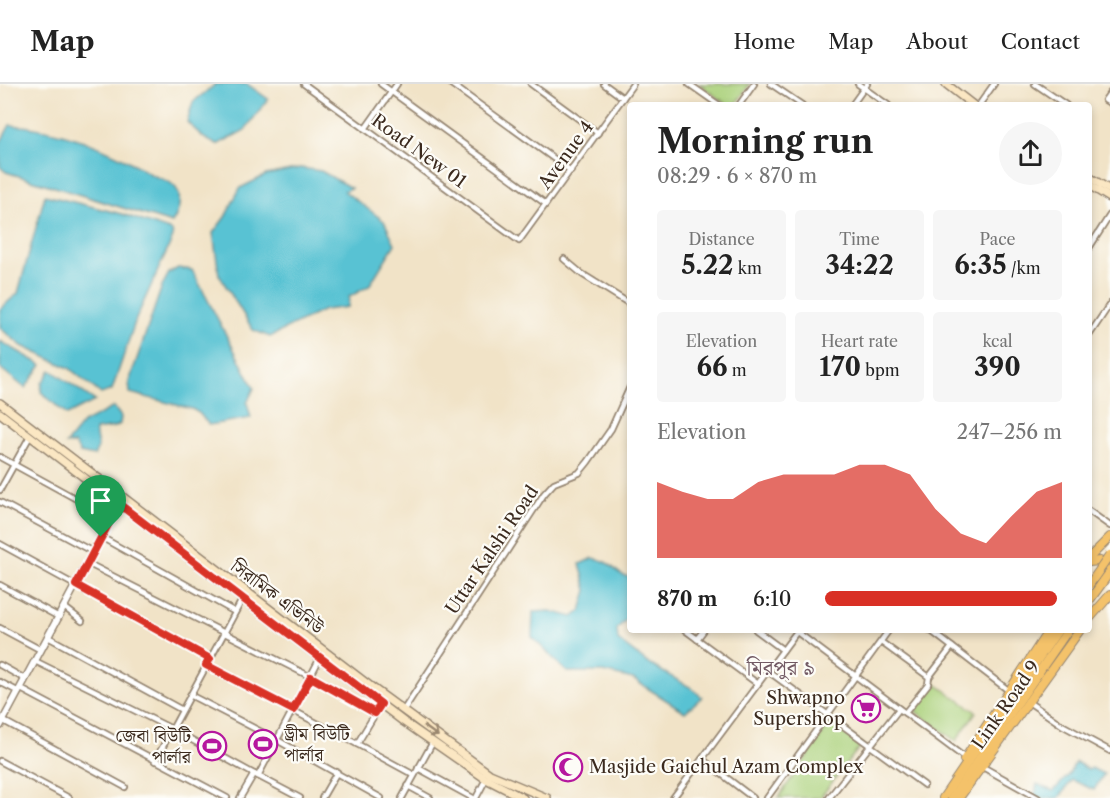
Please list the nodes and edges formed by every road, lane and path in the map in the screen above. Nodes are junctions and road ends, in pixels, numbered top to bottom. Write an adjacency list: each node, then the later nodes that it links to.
1 (304, 84): 28 (street, Road New 01)
2 (381, 84): 16 (street)
3 (397, 84): 16 (street)
4 (451, 84): 30 (street)
5 (531, 84): 29 (street)
6 (603, 84): 18 (street)
7 (633, 84): 18 (street, Avenue 4)
8 (689, 84): 20 (street)
9 (753, 84): 21 (street)
10 (771, 84): 22 (street)
11 (858, 84): 15 (street)
12 (946, 84): 25 (main road)
13 (994, 84): 26 (street)
14 (1035, 84): 27 (street)
15 (865, 86): 23 (street); 24 (street)
16 (392, 92): 28 (street); 35 (street)
17 (1110, 93): 19 (street)
18 (623, 98): 29 (street, Avenue 4)
19 (1108, 101)
20 (715, 102)
21 (741, 102)
22 (798, 102)
23 (854, 102)
24 (884, 102)
25 (973, 102)
26 (978, 102)
27 (1062, 102)
28 (365, 129): 37 (street, Road New 01)
29 (598, 133): 30 (street, Avenue 4)
30 (571, 171): 35 (street, Avenue 4)
31 (1092, 179): 33 (main road)
32 (1092, 187): 34 (main road)
33 (1110, 190)
34 (1110, 198)
35 (546, 204): 37 (street, Avenue 4)
36 (1110, 216): 38 (street)
37 (519, 241)
38 (1092, 243)
39 (564, 259): 40 (street)
40 (627, 302)
41 (1110, 304): 42 (street)
42 (1092, 331)
43 (627, 394): 115 (street, Uttar Kalshi Road)
44 (0, 403): 115 (main road, সিরামিক এভিনিউ)
45 (0, 413): 46 (main road, সিরামিক এভিনিউ)
46 (30, 436): 48 (street); 51 (main road, সিরামিক এভিনিউ)
47 (0, 458): 48 (street)
48 (14, 465): 49 (street); 53 (street)
49 (0, 490)
50 (0, 502): 58 (street)
51 (119, 504): 53 (street); 70 (main road, সিরামিক এভিনিউ)
52 (1092, 513): 54 (street)
53 (111, 518): 55 (street)
54 (1110, 526)
55 (101, 537): 58 (street); 72 (street)
56 (1110, 537): 60 (main road)
57 (0, 544): 67 (street)
58 (93, 552): 62 (street)
59 (1110, 555): 65 (main road, bridge)
60 (1092, 557)
61 (1092, 560): 63 (main road)
62 (87, 563): 67 (street); 88 (street)
63 (1110, 568)
64 (1110, 573): 69 (main road)
65 (1092, 581)
66 (0, 585): 74 (street)
67 (76, 585): 71 (street); 96 (street)
68 (1110, 595): 73 (main road)
69 (1092, 597)
70 (243, 598): 72 (street); 95 (main road, সিরামিক এভিনিউ)
71 (64, 607): 74 (street); 75 (street)
72 (235, 612): 88 (street)
73 (1092, 616)
74 (58, 617): 89 (street)
75 (82, 621)
76 (0, 628): 93 (street)
77 (690, 633): 90 (street)
78 (702, 633): 90 (street)
79 (760, 633): 94 (street)
80 (796, 633): 94 (street)
81 (800, 633): 101 (street)
82 (888, 633): 91 (street)
83 (934, 633): 92 (street)
84 (1047, 633): 108 (main road, Link Road 9)
85 (1056, 633): 156 (main road)
86 (1066, 633): 157 (main road)
87 (1078, 633): 110 (main road, Link Road 9)
88 (224, 634): 96 (street); 102 (street)
89 (48, 637): 93 (street); 113 (street)
90 (697, 639): 106 (street)
91 (881, 642): 101 (street); 103 (street)
92 (952, 647): 103 (street); 108 (street)
93 (41, 650): 97 (street)
94 (783, 650): 100 (street)
95 (320, 658): 102 (street); 111 (main road, সিরামিক এভিনিউ)
96 (210, 659): 98 (street)
97 (35, 661): 104 (street); 120 (street)
98 (206, 665): 109 (street); 114 (street)
99 (0, 666): 104 (street)
100 (768, 671): 106 (street); 118 (street)
101 (855, 676): 112 (street); 118 (street)
102 (311, 677): 114 (street); 116 (street)
103 (929, 677): 117 (street)
104 (25, 679): 107 (street)
105 (0, 682): 107 (street)
106 (758, 684): 127 (street)
107 (20, 690): 119 (street); 128 (street)
108 (1008, 690): 126 (main road, Link Road 9)
109 (190, 695): 113 (street); 121 (street)
110 (1027, 701): 125 (street); 130 (main road, Link Road 9)
111 (381, 704): 116 (street); 122 (main road, সিরামিক এভিনিউ)
112 (899, 709): 117 (street); 124 (street)
113 (182, 710): 120 (street)
114 (293, 710): 121 (street); 123 (street)
115 (403, 711): 150 (main road, সিরামিক এভিনিউ, one-way to 150)
116 (375, 713): 123 (street)
117 (905, 713): 126 (street)
118 (828, 714): 124 (street); 153 (street)
119 (1, 722): 137 (street)
120 (172, 729): 128 (street); 133 (street)
121 (277, 740): 132 (street); 133 (street)
122 (433, 742): 131 (street); 135 (main road, সিরামিক এভিনিউ)
123 (357, 744): 134 (street)
124 (870, 746): 136 (street); 154 (street)
125 (1110, 751)
126 (965, 758): 155 (main road, Link Road 9)
127 (702, 759): 151 (street); 152 (street)
128 (155, 760): 139 (street)
129 (0, 761): 141 (street)
130 (981, 766): 140 (main road, Link Road 9); 158 (street)
131 (418, 768): 134 (street); 148 (street)
132 (337, 772): 144 (street); 145 (street)
133 (256, 775): 142 (street); 143 (street)
134 (414, 775): 138 (street)
135 (486, 780): 148 (street); 149 (main road, সিরামিক এভিনিউ)
136 (924, 785)
137 (125, 786)
138 (408, 786): 146 (street); 147 (street)
139 (224, 797)
140 (963, 797)
141 (69, 798)
142 (240, 798)
143 (300, 798)
144 (322, 798)
145 (381, 798)
146 (402, 798)
147 (430, 798)
148 (475, 798)
149 (523, 798)
150 (547, 798)
151 (674, 798)
152 (753, 798)
153 (767, 798)
154 (829, 798)
155 (937, 798)
156 (943, 798)
157 (952, 798)
158 (1038, 798)

